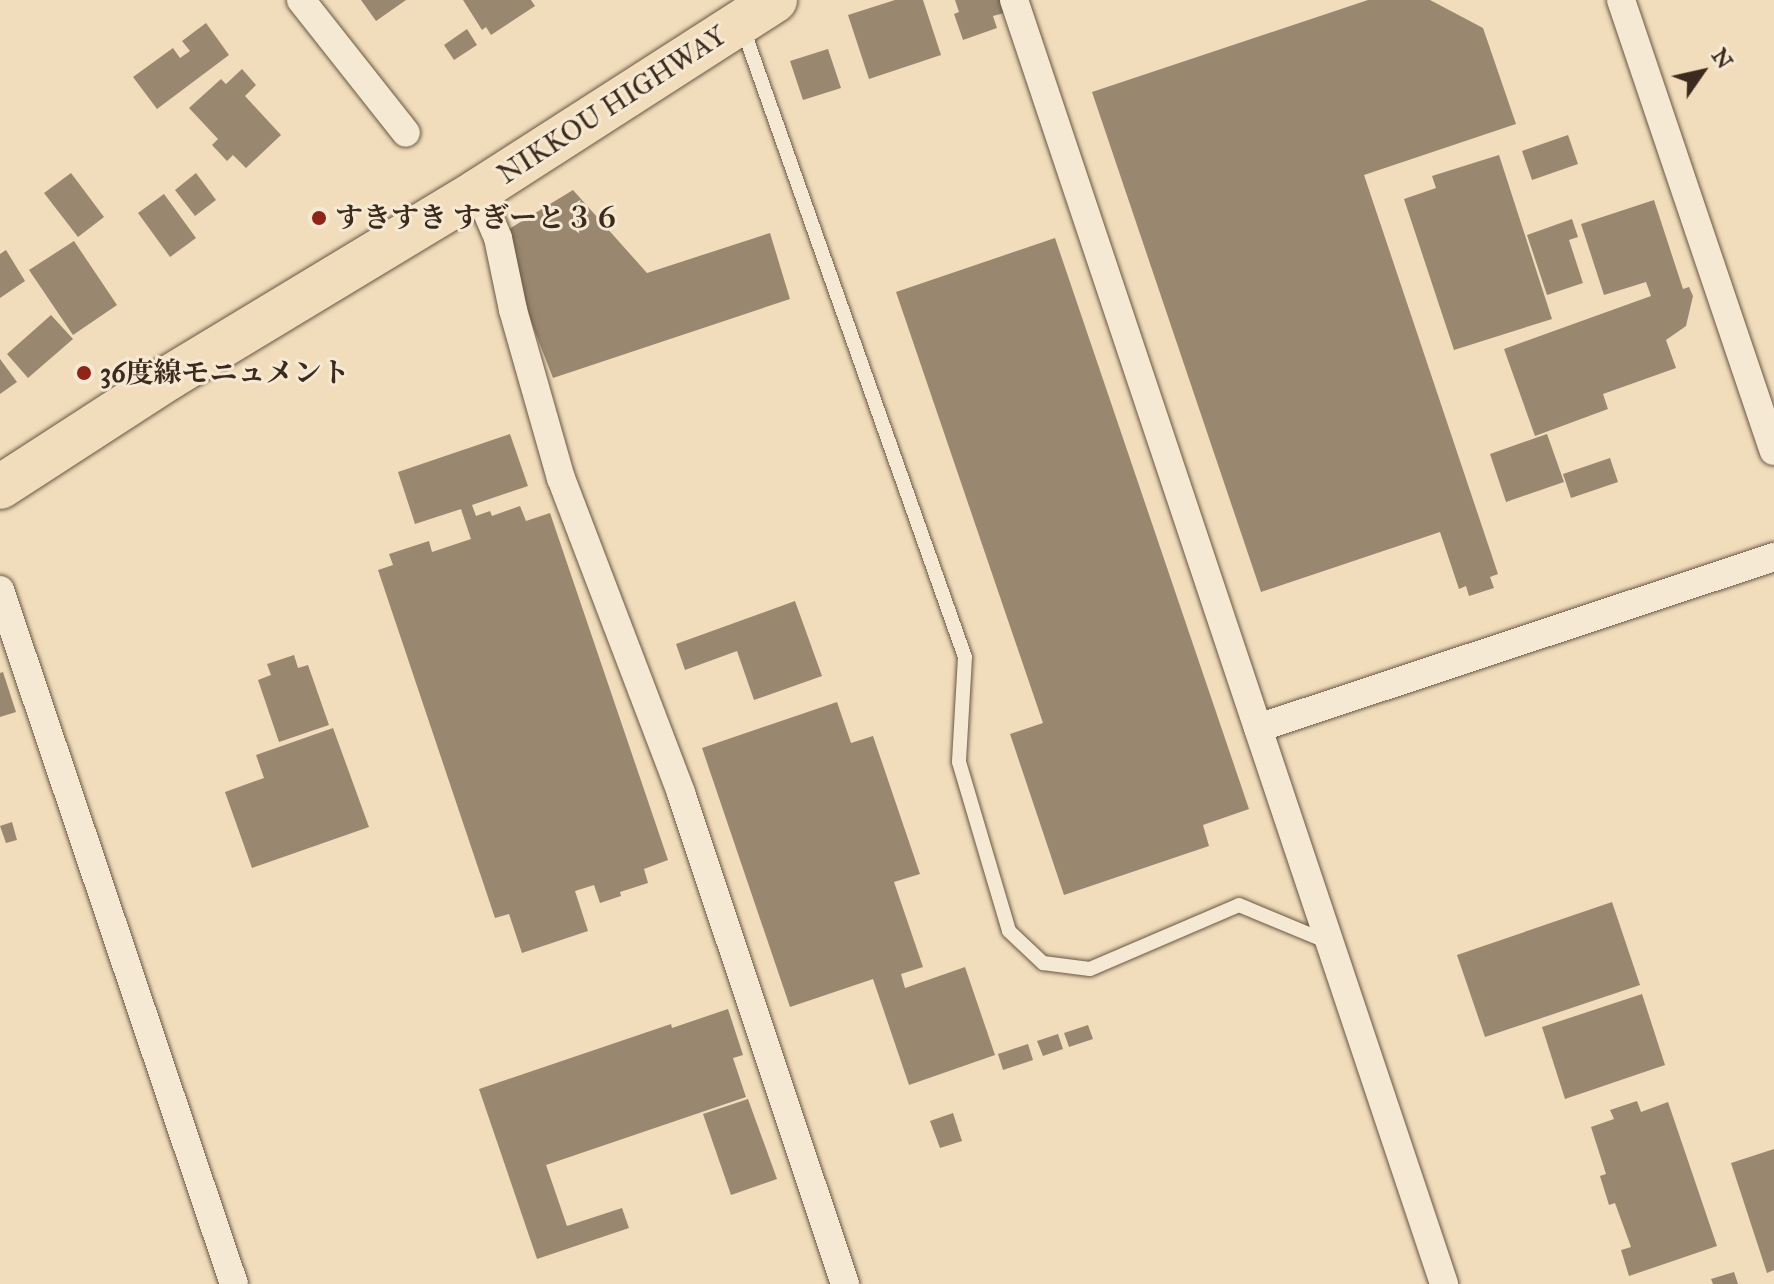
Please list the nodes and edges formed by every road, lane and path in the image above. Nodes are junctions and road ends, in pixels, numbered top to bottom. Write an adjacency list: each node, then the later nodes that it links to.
1 (301, 0): 5 (street)
2 (1014, 0): 11 (street)
3 (1621, 0): 7 (street)
4 (758, 11): 6 (highway, NIKKOU HIGHWAY); 12 (lane)
5 (406, 133)
6 (478, 191): 8 (highway, NIKKOU HIGHWAY); 14 (street)
7 (1774, 451)
8 (0, 487)
9 (1774, 557): 11 (street)
10 (0, 590): 13 (street)
11 (1258, 728): 12 (street)
12 (1329, 943): 15 (street)
13 (234, 1284)
14 (845, 1284)
15 (1444, 1284)

